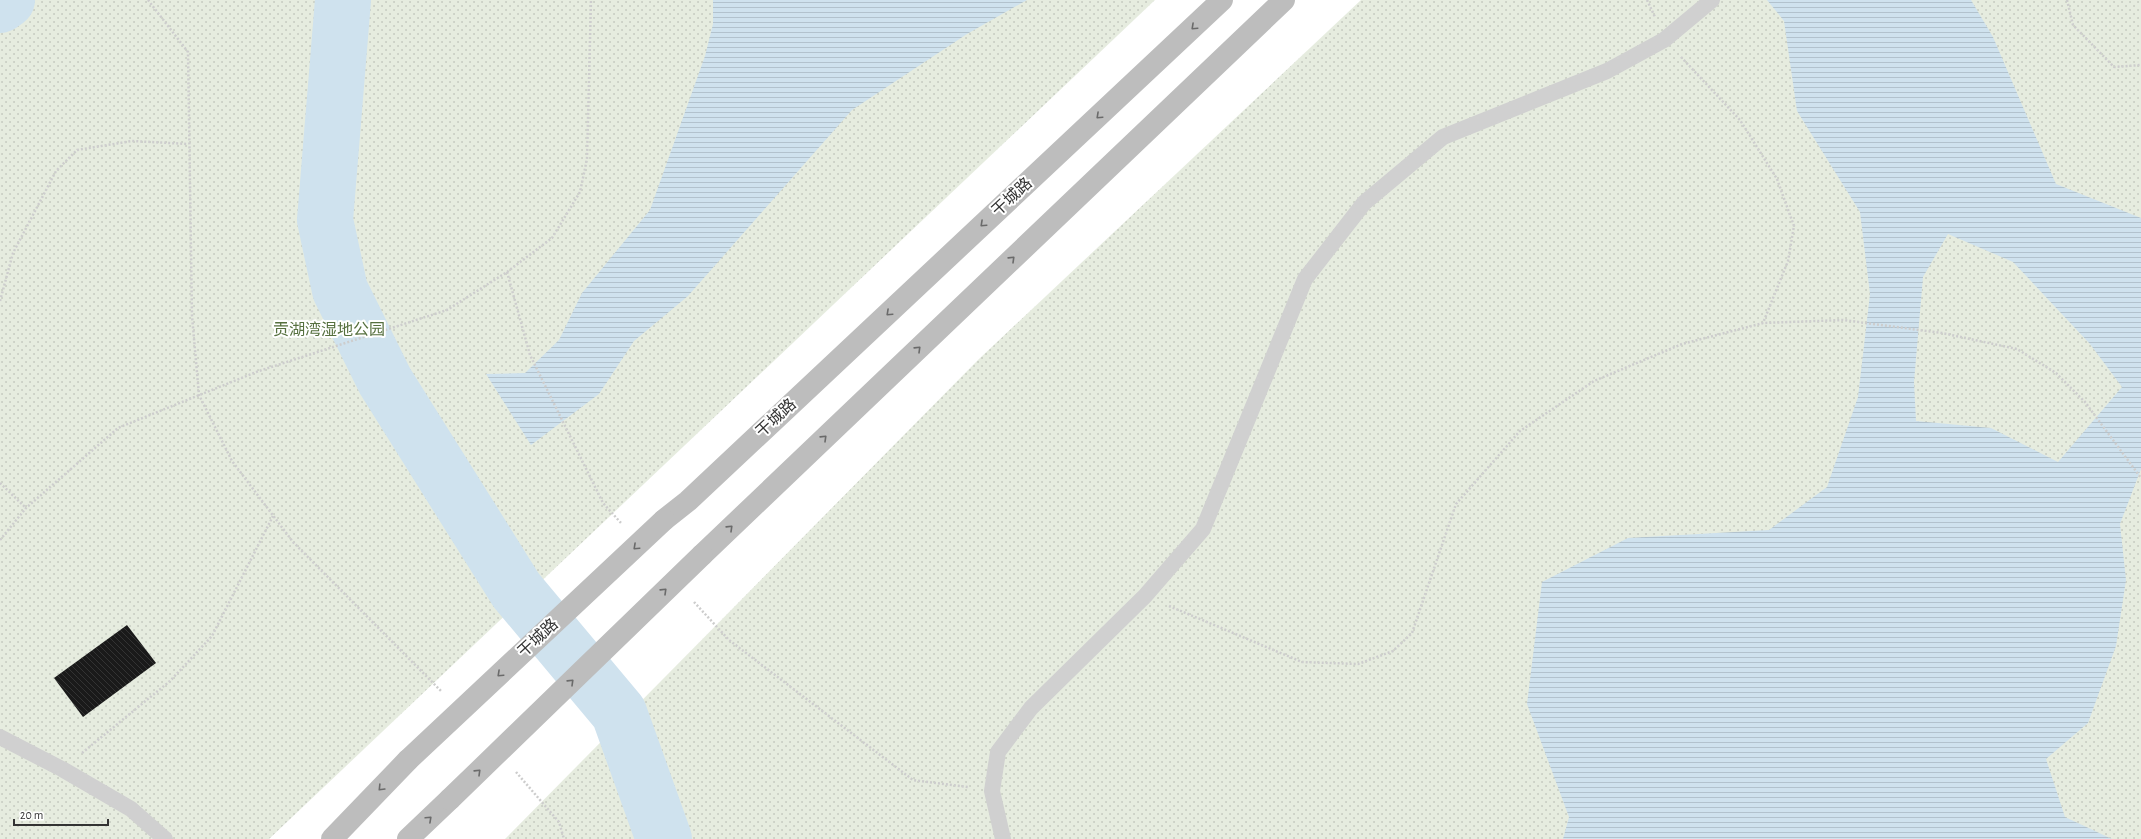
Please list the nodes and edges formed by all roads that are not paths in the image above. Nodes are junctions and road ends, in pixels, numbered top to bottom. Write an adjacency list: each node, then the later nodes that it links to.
1 (1222, 0): 6 (street, 干城路, one-way to 6, bridge)
2 (1284, 0): 7 (street, one-way to 2, bridge)
3 (1712, 0): 8 (lane)
4 (0, 737): 5 (lane)
5 (166, 839)
6 (332, 839)
7 (408, 839)
8 (1003, 839)

